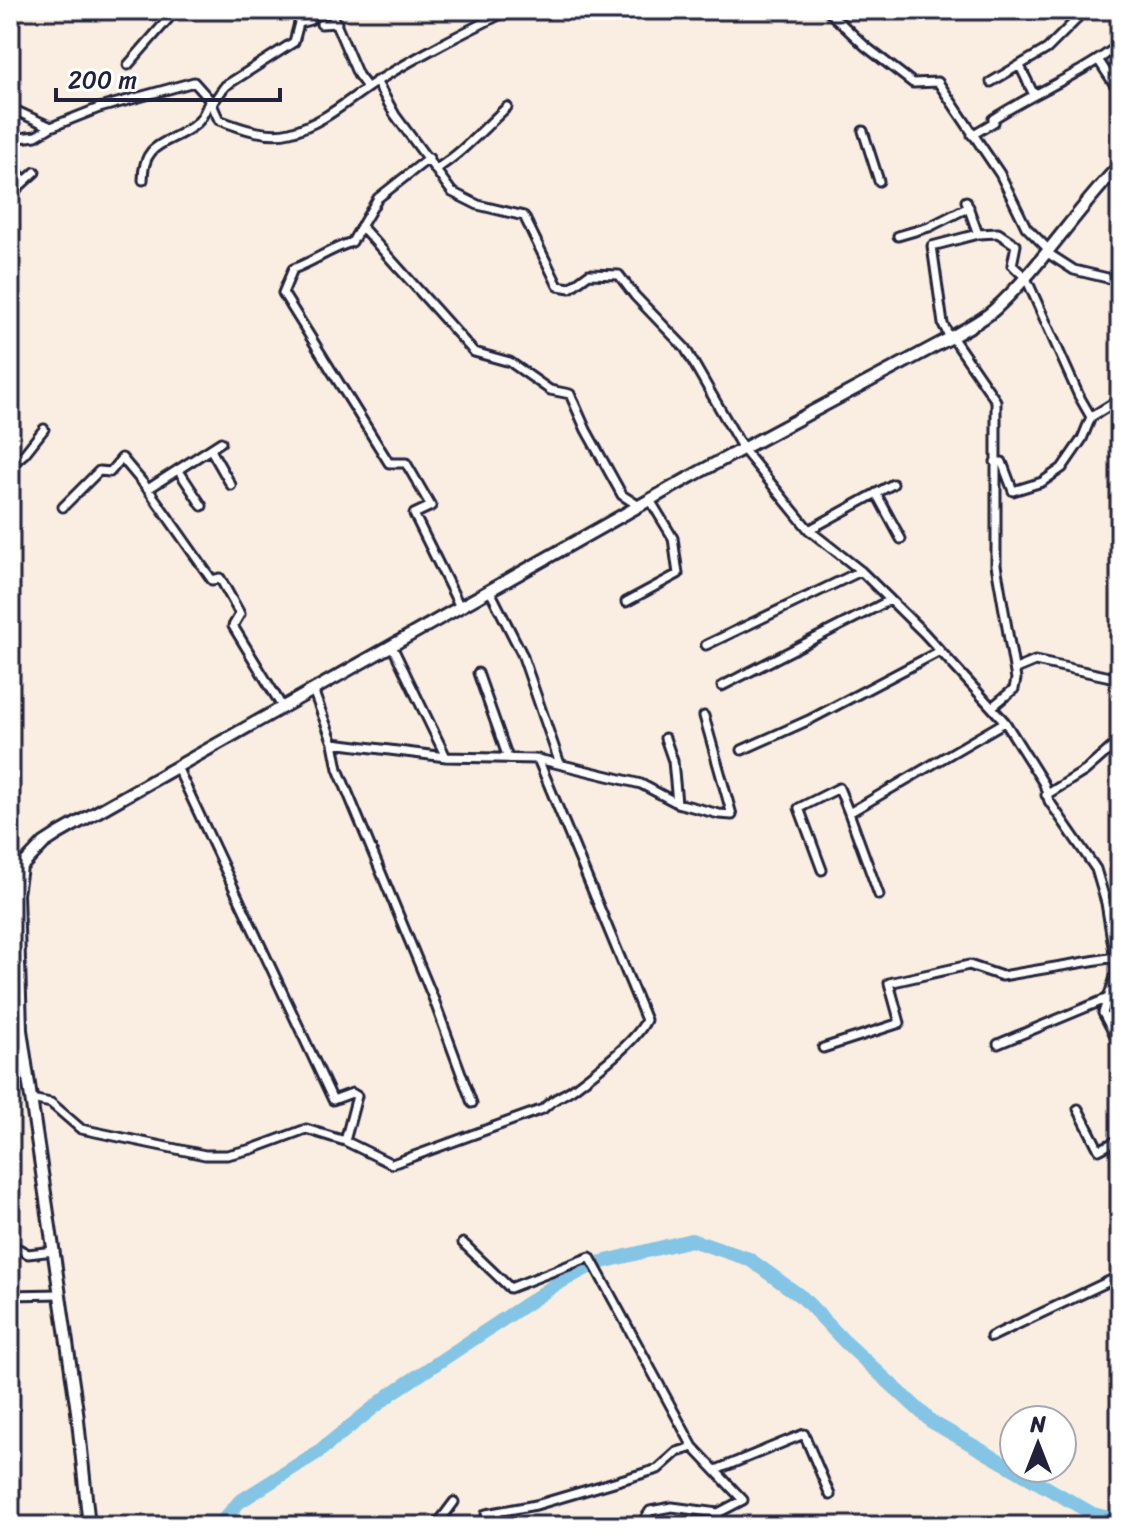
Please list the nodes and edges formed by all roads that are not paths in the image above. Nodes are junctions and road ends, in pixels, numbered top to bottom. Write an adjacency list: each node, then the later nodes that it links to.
1 (176, 10): 12 (street)
2 (330, 10): 7 (street)
3 (509, 10): 14 (street)
4 (827, 10): 24 (street)
5 (310, 20): 19 (street)
6 (1076, 20): 13 (street)
7 (337, 23): 8 (street); 16 (street)
8 (321, 24)
9 (1117, 46): 10 (street); 11 (street)
10 (1120, 57)
11 (1099, 61): 17 (street); 18 (street)
12 (128, 65)
13 (1020, 66): 15 (street); 18 (street)
14 (376, 81): 16 (street); 26 (street)
15 (991, 82)
16 (367, 87): 19 (street)
17 (1120, 93)
18 (1034, 95): 24 (street)
19 (211, 102): 22 (street); 31 (street)
20 (507, 107): 29 (street)
21 (10, 108): 22 (street)
22 (51, 127): 25 (street)
23 (863, 131): 33 (street)
24 (972, 135): 38 (street)
25 (10, 139)
26 (429, 158): 29 (street); 35 (street)
27 (10, 165): 32 (street)
28 (1120, 165): 38 (main road)
29 (436, 169): 46 (street)
30 (35, 172): 32 (street)
31 (143, 180)
32 (25, 181): 34 (street)
33 (879, 181)
34 (10, 195)
35 (361, 226): 55 (street); 64 (street)
36 (978, 234): 37 (street); 39 (street); 41 (street)
37 (898, 236)
38 (1047, 250): 39 (main road); 40 (street)
39 (1026, 278): 41 (main road); 43 (street)
40 (1120, 281)
41 (951, 338): 46 (main road); 48 (street)
42 (1120, 399): 43 (street)
43 (1091, 417): 48 (street)
44 (44, 429): 49 (street)
45 (221, 442): 47 (street)
46 (743, 449): 55 (main road); 58 (street)
47 (211, 450): 50 (street); 52 (street)
48 (995, 462): 68 (street)
49 (10, 466)
50 (179, 471): 53 (street); 56 (street)
51 (893, 484): 54 (street)
52 (231, 485)
53 (148, 489): 57 (street); 74 (street)
54 (876, 493): 58 (street); 59 (street)
55 (645, 503): 61 (main road); 63 (street)
56 (202, 506)
57 (63, 507)
58 (809, 530): 60 (street)
59 (901, 539)
60 (861, 571): 62 (street); 65 (street)
61 (490, 591): 64 (main road); 84 (street)
62 (890, 600): 67 (street); 71 (street)
63 (626, 602)
64 (460, 607): 66 (main road)
65 (706, 645)
66 (392, 646): 72 (main road); 81 (street)
67 (940, 651): 73 (street); 80 (street)
68 (1016, 669): 70 (street); 73 (street)
69 (478, 673): 82 (street)
70 (1120, 679)
71 (722, 686)
72 (313, 690): 74 (main road); 79 (street)
73 (992, 707): 76 (street)
74 (283, 708): 85 (main road)
75 (704, 716): 87 (street)
76 (1005, 722): 86 (street); 88 (street)
77 (665, 738): 87 (street)
78 (1120, 740): 86 (street)
79 (333, 743): 81 (street); 102 (street)
80 (742, 750)
81 (446, 757): 82 (street)
82 (508, 758): 83 (street)
83 (538, 759): 84 (street); 105 (street)
84 (560, 764): 87 (street)
85 (177, 767): 90 (main road); 105 (street)
86 (1046, 795): 94 (street)
87 (677, 803)
88 (849, 813): 91 (street); 93 (street)
89 (10, 848): 90 (street)
90 (21, 867): 92 (main road)
91 (822, 870)
92 (14, 886): 99 (main road)
93 (879, 895)
94 (1115, 957): 95 (street); 98 (street)
95 (1106, 999): 96 (street); 97 (street)
96 (998, 1044)
97 (1120, 1045)
98 (823, 1048)
99 (25, 1059): 100 (street); 101 (main road)
100 (10, 1065)
101 (31, 1099): 105 (street); 108 (main road)
102 (472, 1103)
103 (1078, 1109): 104 (street)
104 (1120, 1139)
105 (345, 1141)
106 (463, 1243): 113 (street)
107 (10, 1249): 108 (street)
108 (54, 1251): 110 (main road)
109 (1120, 1276): 112 (street)
110 (60, 1294): 111 (street); 120 (main road)
111 (10, 1295)
112 (991, 1337)
113 (693, 1447): 114 (street); 118 (street)
114 (716, 1470): 115 (street); 117 (street)
115 (830, 1495)
116 (454, 1502): 119 (street)
117 (718, 1513): 121 (street); 122 (street)
118 (486, 1514)
119 (438, 1525)
120 (89, 1526)
121 (640, 1526)
122 (720, 1526)

